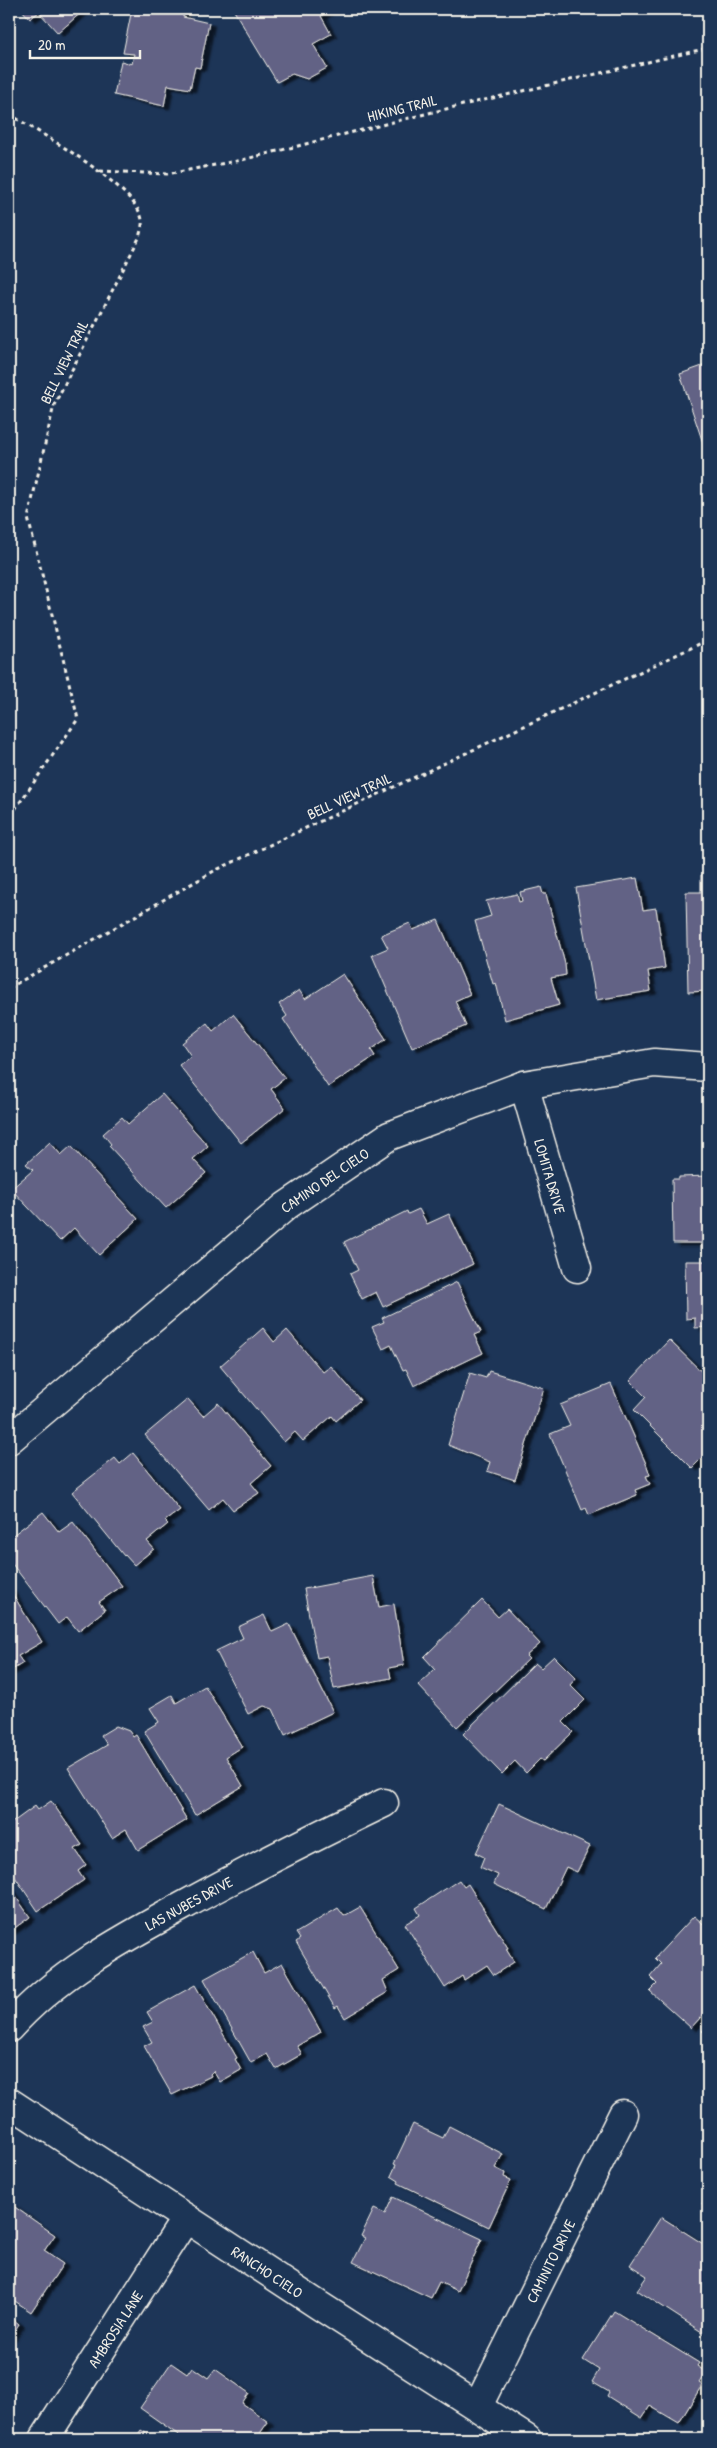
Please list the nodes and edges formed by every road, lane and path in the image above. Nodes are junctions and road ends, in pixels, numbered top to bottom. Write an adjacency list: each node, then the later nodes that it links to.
1 (708, 48): 3 (path, HIKING TRAIL)
2 (9, 114): 3 (path, BELL VIEW TRAIL)
3 (99, 172): 5 (path, BELL VIEW TRAIL)
4 (708, 640): 6 (path, BELL VIEW TRAIL)
5 (9, 818)
6 (9, 988)
7 (708, 1067): 8 (street, CAMINO DEL CIELO)
8 (524, 1085): 9 (street, LOMITA DRIVE); 10 (street, CAMINO DEL CIELO)
9 (576, 1268)
10 (9, 1440)
11 (384, 1803): 12 (street, LAS NUBES DRIVE)
12 (9, 2028)
13 (9, 2102): 15 (street, RANCHO CIELO)
14 (623, 2114): 16 (street, CAMINITO DRIVE)
15 (186, 2218): 16 (street, RANCHO CIELO); 17 (street, AMBROSIA LANE)
16 (478, 2406): 18 (street, RANCHO CIELO)
17 (44, 2439)
18 (527, 2439)

